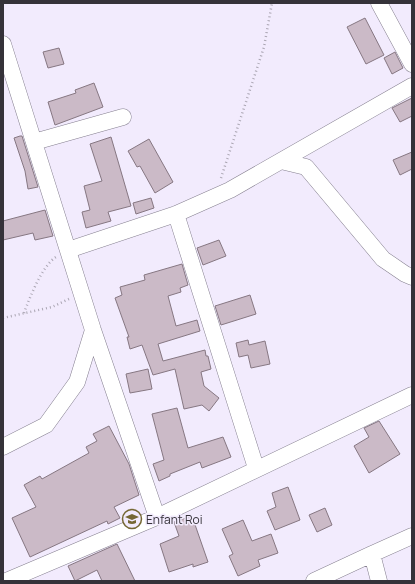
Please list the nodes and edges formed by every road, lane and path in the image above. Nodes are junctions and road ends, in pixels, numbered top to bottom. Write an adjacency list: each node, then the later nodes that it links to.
1 (272, 3): 9 (path)
2 (379, 3): 4 (street)
3 (3, 44): 7 (street)
4 (412, 64)
5 (412, 86): 8 (street)
6 (123, 117): 7 (street)
7 (34, 142): 11 (street)
8 (281, 161): 9 (street); 12 (street)
9 (215, 196): 10 (street)
10 (176, 214): 11 (street); 19 (street)
11 (68, 250): 13 (street); 14 (path)
12 (412, 277)
13 (81, 292): 14 (path); 16 (street)
14 (24, 313): 15 (path)
15 (3, 318)
16 (93, 330): 18 (street); 20 (street)
17 (412, 395): 19 (street)
18 (3, 447)
19 (256, 468): 20 (street)
20 (157, 517): 23 (street)
21 (412, 536): 22 (street)
22 (372, 554): 24 (street); 25 (street)
23 (6, 581)
24 (314, 581)
25 (379, 581)

